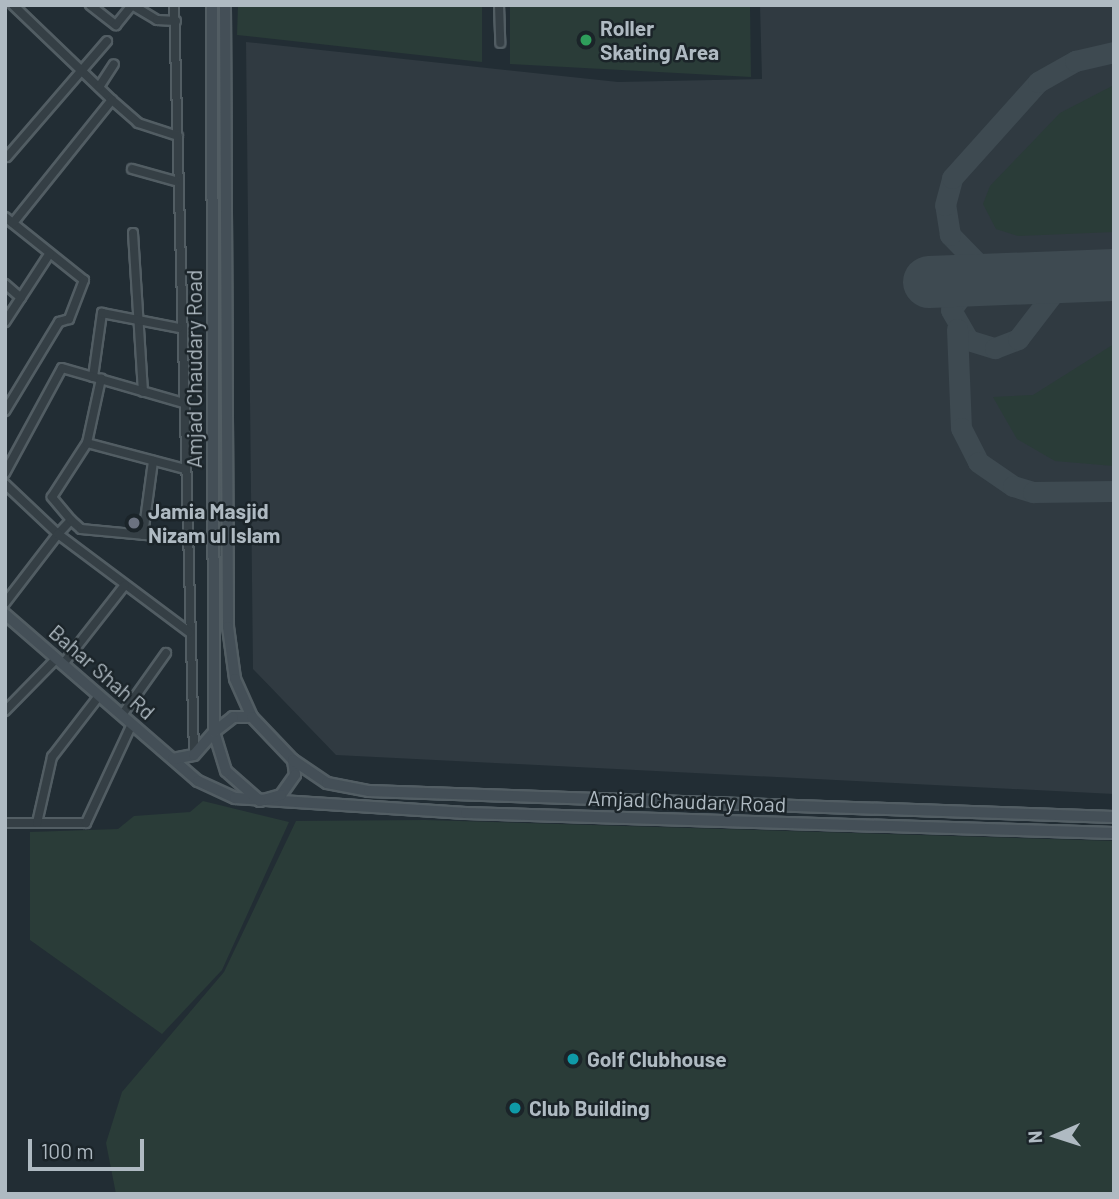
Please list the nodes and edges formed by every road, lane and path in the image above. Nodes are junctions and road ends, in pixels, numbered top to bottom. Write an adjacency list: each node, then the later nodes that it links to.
1 (13, 5): 12 (street)
2 (90, 5): 3 (street)
3 (132, 5): 8 (street)
4 (174, 5): 8 (street)
5 (212, 5): 51 (main road, Amjad Chaudary Road)
6 (225, 5): 49 (main road, Amjad Chaudary Road)
7 (499, 5): 10 (street)
8 (176, 21): 15 (street)
9 (107, 41): 12 (street)
10 (500, 43)
11 (114, 64): 13 (street)
12 (82, 71): 13 (street); 16 (street)
13 (99, 88): 14 (street)
14 (112, 100): 15 (street); 19 (street)
15 (178, 136): 18 (street)
16 (7, 157)
17 (132, 169): 18 (street)
18 (176, 181): 26 (street)
19 (9, 220): 21 (street)
20 (133, 233): 25 (street)
21 (50, 253): 23 (street); 30 (street)
22 (5, 284): 23 (street)
23 (20, 298): 24 (street)
24 (5, 322)
25 (138, 322): 26 (street); 27 (street); 28 (street)
26 (179, 328): 29 (street)
27 (97, 378): 28 (street); 31 (street); 34 (street)
28 (143, 392): 29 (street)
29 (183, 403): 33 (street)
30 (5, 411)
31 (87, 443): 32 (street); 36 (street)
32 (153, 461): 33 (street); 38 (street)
33 (185, 469): 39 (street)
34 (5, 473)
35 (5, 484): 37 (street)
36 (71, 520): 37 (street); 38 (street)
37 (58, 534): 40 (street); 41 (street)
38 (143, 535): 39 (street)
39 (186, 539): 43 (street)
40 (125, 584): 43 (street); 45 (street)
41 (5, 603)
42 (5, 614): 45 (main road, Bahar Shah Rd)
43 (189, 632): 52 (street)
44 (166, 653): 48 (street)
45 (60, 661): 46 (main road, Bahar Shah Rd); 47 (street)
46 (99, 695): 48 (main road, Bahar Shah Rd); 58 (street)
47 (5, 711)
48 (122, 715): 50 (main road, Bahar Shah Rd)
49 (252, 717): 51 (main road); 54 (main road, Amjad Chaudary Road)
50 (132, 724): 53 (main road, Bahar Shah Rd); 58 (street)
51 (214, 732): 52 (main road); 55 (main road, Amjad Chaudary Road)
52 (194, 755): 53 (main road)
53 (173, 759): 55 (main road, Bahar Shah Rd)
54 (293, 760): 55 (main road); 56 (main road, Amjad Chaudary Road)
55 (260, 801): 59 (main road, Amjad Chaudary Road)
56 (1114, 817)
57 (5, 823): 58 (street)
58 (37, 823)
59 (1114, 833)

